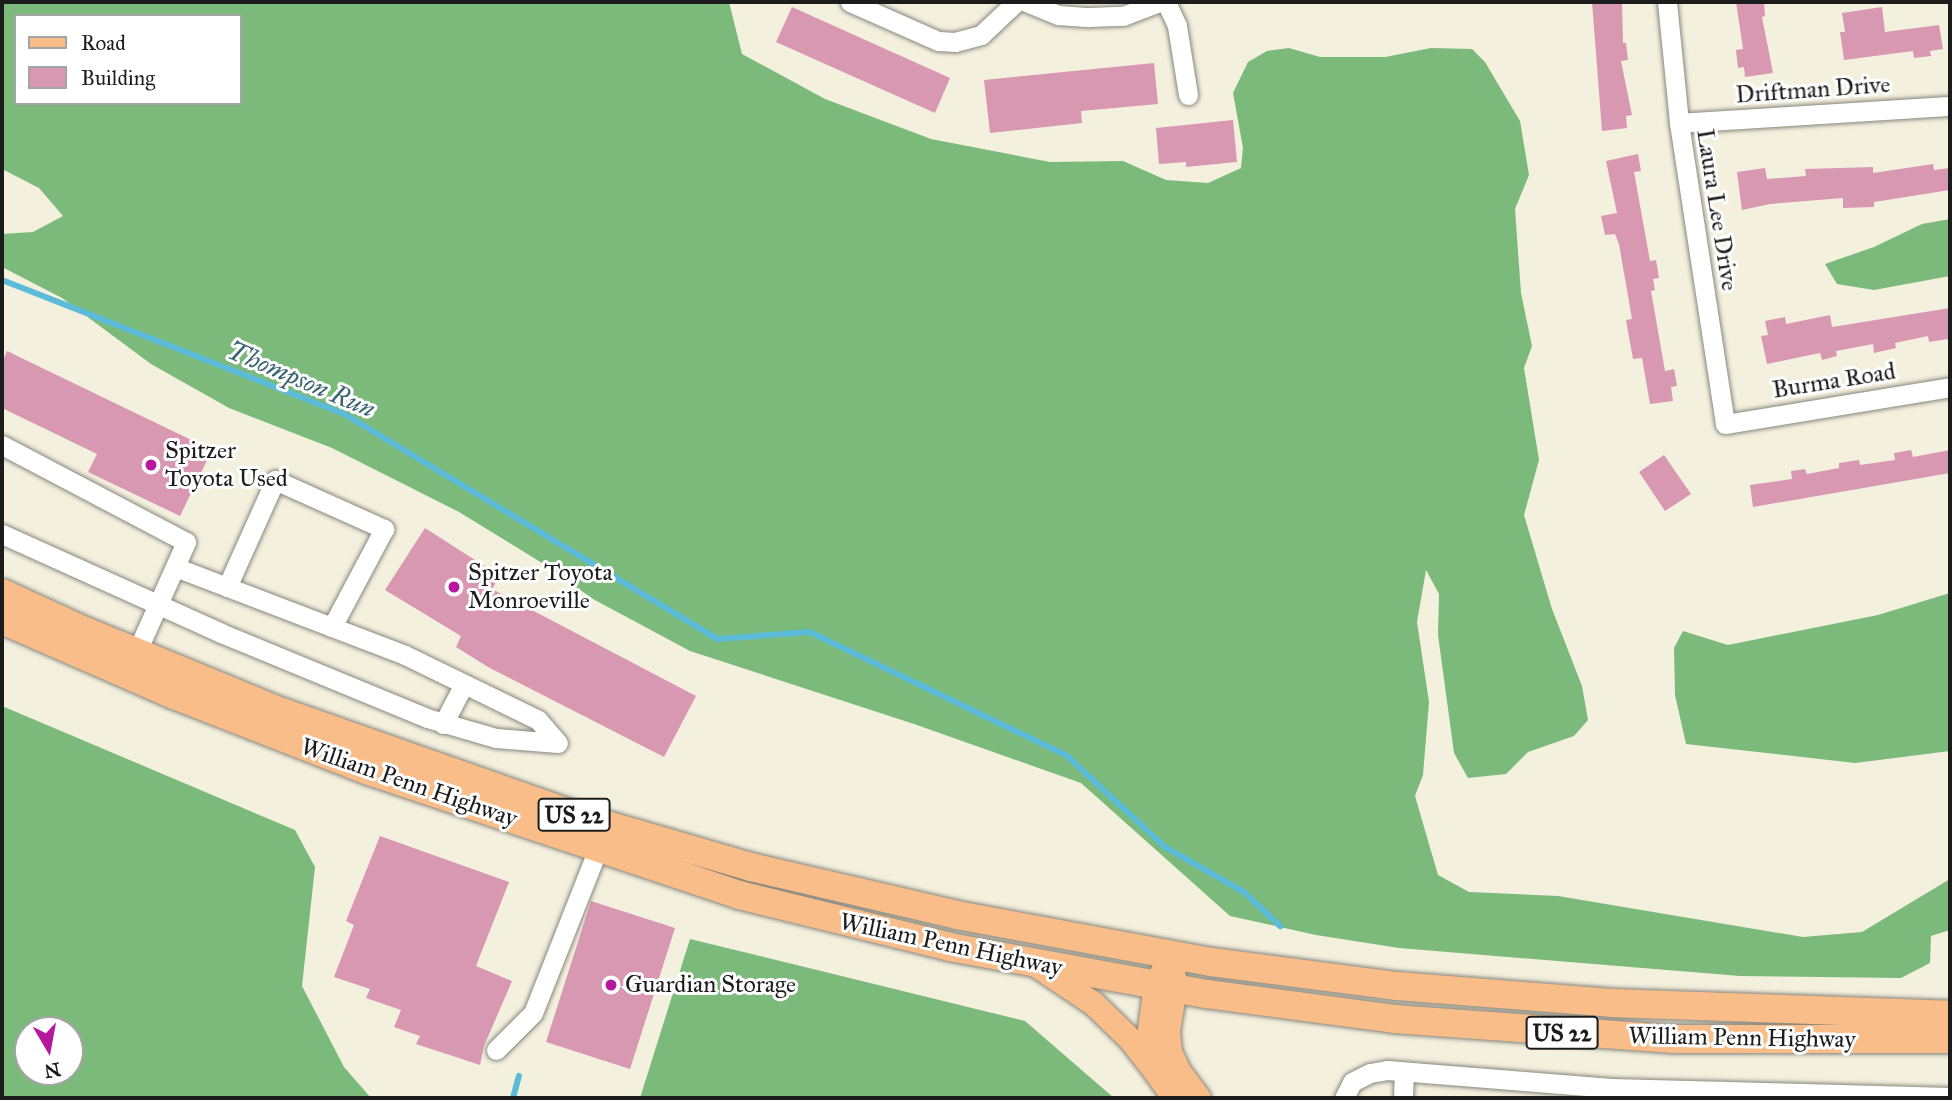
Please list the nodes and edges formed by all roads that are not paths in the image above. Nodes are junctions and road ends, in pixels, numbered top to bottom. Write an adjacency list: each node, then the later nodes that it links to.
1 (850, 2): 2 (street)
2 (1016, 2)
3 (1026, 2): 4 (street)
4 (1160, 2)
5 (1166, 2): 7 (street)
6 (1667, 2): 9 (street, Laura Lee Drive)
7 (1188, 95)
8 (1950, 106): 9 (street, Driftman Drive)
9 (1679, 123): 11 (street, Laura Lee Drive)
10 (1950, 387): 11 (street, Burma Road)
11 (1725, 424)
12 (2, 445): 14 (street)
13 (2, 534): 17 (street)
14 (175, 567): 15 (street); 17 (street)
15 (227, 587): 19 (street); 19 (street)
16 (2, 593): 20 (highway, William Penn Highway / US 22)
17 (157, 606): 20 (street); 22 (street)
18 (2, 620): 23 (highway, William Penn Highway / US 22)
19 (332, 627): 21 (street)
20 (136, 653): 24 (highway, William Penn Highway / US 22)
21 (464, 684): 22 (street); 22 (street)
22 (443, 724)
23 (598, 849): 25 (highway, William Penn Highway / US 22); 29 (street)
24 (1171, 955): 26 (main road); 27 (highway, William Penn Highway / US 22)
25 (1035, 965): 26 (highway, William Penn Highway / US 22); 30 (main road)
26 (1165, 987): 28 (highway, William Penn Highway / US 22); 30 (main road); 35 (main road)
27 (1950, 1015)
28 (1950, 1039)
29 (496, 1050)
30 (1156, 1072): 34 (main road)
31 (1404, 1072): 32 (street); 36 (street); 37 (street)
32 (1611, 1093): 33 (street)
33 (1950, 1097)
34 (1174, 1098)
35 (1199, 1098)
36 (1344, 1098)
37 (1403, 1098)

